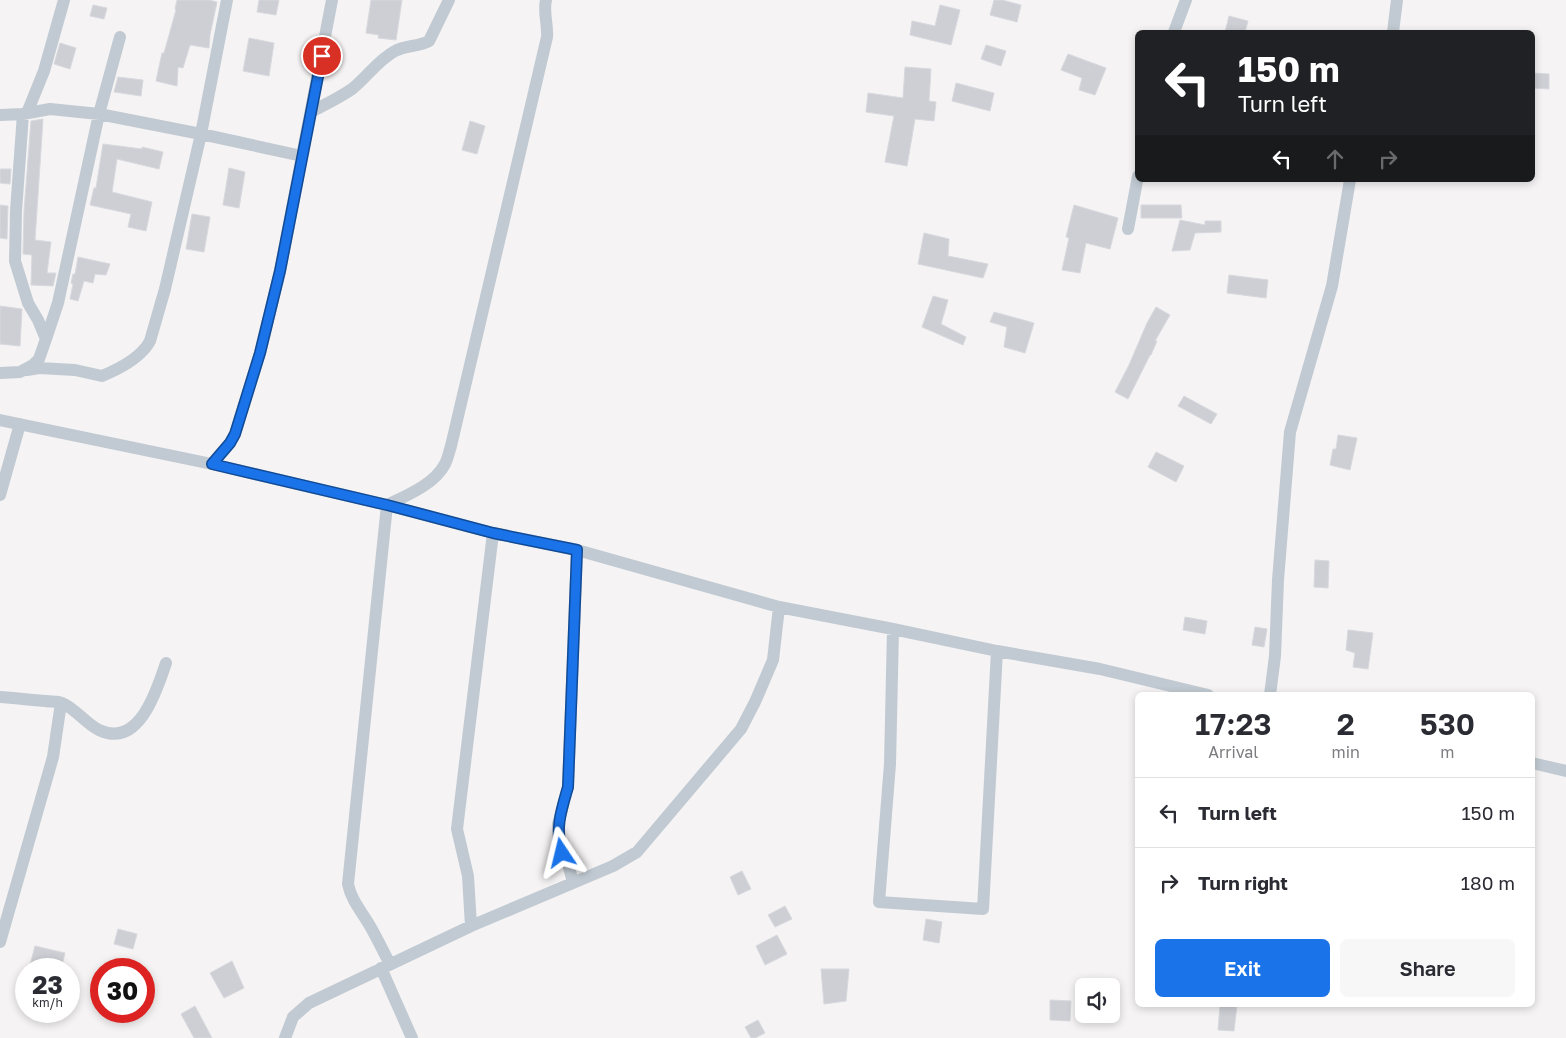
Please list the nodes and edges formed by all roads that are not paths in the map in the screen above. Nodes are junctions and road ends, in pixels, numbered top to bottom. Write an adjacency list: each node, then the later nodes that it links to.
1 (64, 0): 12 (street)
2 (227, 0): 15 (street)
3 (332, 0): 11 (street)
4 (449, 0): 11 (street)
5 (546, 0): 27 (street)
6 (1186, 0): 8 (street)
7 (1397, 0): 9 (street)
8 (1175, 30)
9 (1393, 30)
10 (120, 37): 13 (street)
11 (311, 112): 16 (street)
12 (25, 114): 13 (street); 14 (street); 20 (street)
13 (99, 114): 15 (street); 20 (street)
14 (0, 115)
15 (201, 134): 16 (street); 21 (street)
16 (302, 156): 25 (street)
17 (1137, 182): 19 (street)
18 (1350, 182): 35 (street)
19 (1128, 229)
20 (46, 339): 21 (street)
21 (27, 370): 22 (street)
22 (0, 373)
23 (0, 420): 24 (street)
24 (20, 424): 25 (street); 26 (street)
25 (212, 464): 27 (street)
26 (0, 495)
27 (387, 505): 28 (street); 43 (street)
28 (493, 533): 29 (street); 41 (street)
29 (577, 550): 30 (street); 40 (street)
30 (779, 607): 31 (street); 40 (street)
31 (893, 628): 32 (street); 32 (street)
32 (997, 651): 34 (street)
33 (166, 663): 37 (street)
34 (1196, 692)
35 (1270, 692)
36 (0, 697): 37 (street)
37 (61, 703): 42 (street)
38 (1535, 765): 39 (street)
39 (1566, 771)
40 (573, 883): 41 (street)
41 (472, 926): 43 (street)
42 (0, 942)
43 (386, 966): 44 (street); 45 (street)
44 (285, 1038)
45 (412, 1038)

